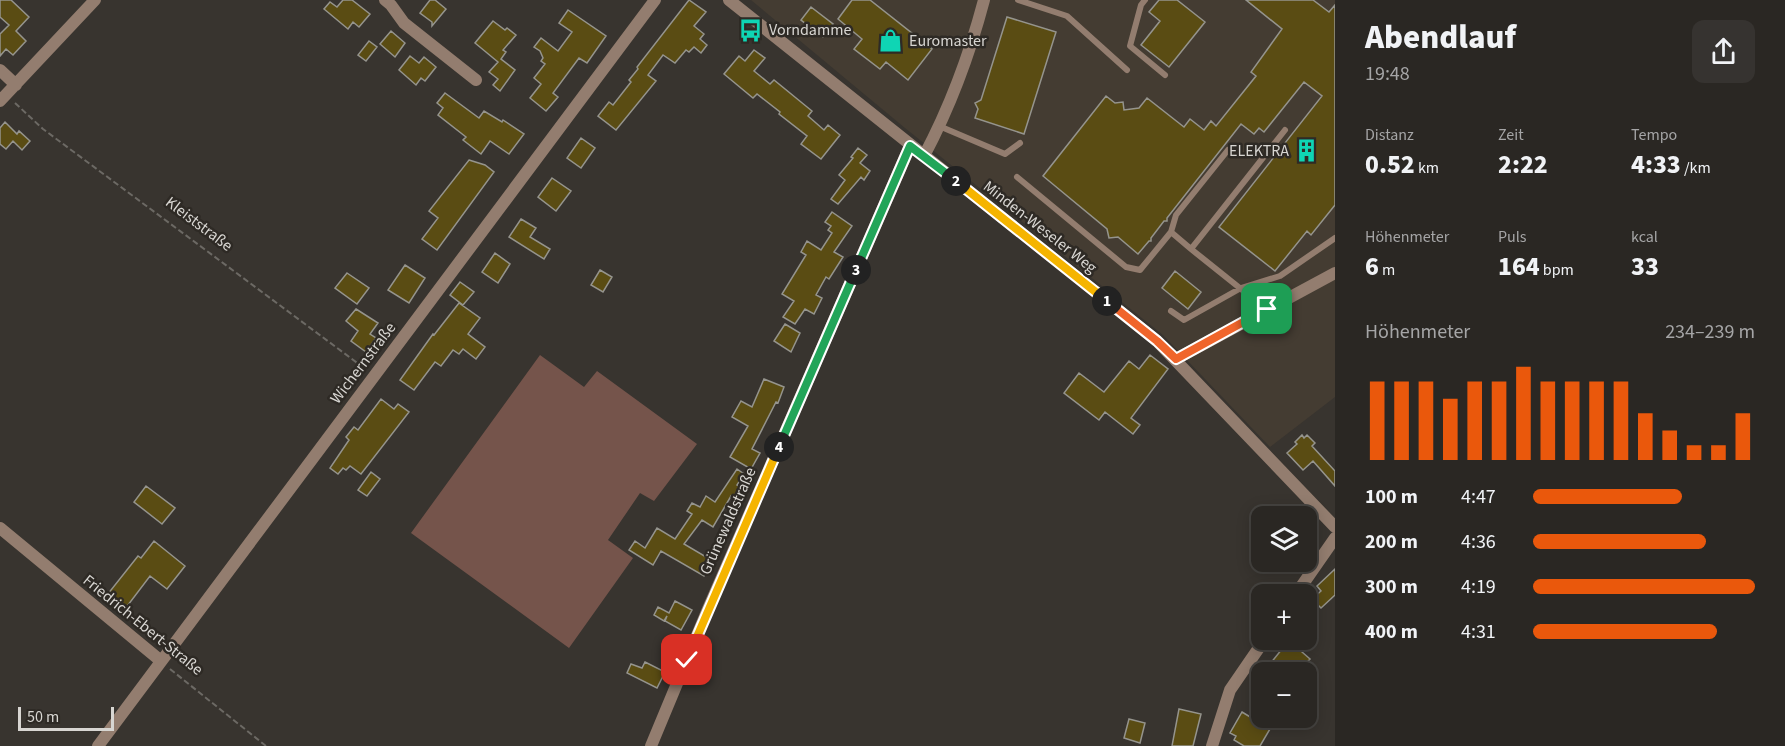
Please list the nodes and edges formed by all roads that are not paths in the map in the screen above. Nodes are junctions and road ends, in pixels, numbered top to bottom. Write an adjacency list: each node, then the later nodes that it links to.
1 (95, 0): 12 (street)
2 (385, 0): 11 (street)
3 (655, 0): 34 (street, Wichernstraße)
4 (729, 0): 17 (street, Minden-Weseler Weg)
5 (984, 0): 14 (street)
6 (1018, 0): 9 (lane)
7 (1145, 0): 10 (lane)
8 (0, 70): 12 (street)
9 (1127, 70)
10 (1165, 75)
11 (476, 80)
12 (16, 85): 13 (street)
13 (3, 98)
14 (939, 126): 16 (lane); 19 (street)
15 (1285, 130): 23 (lane)
16 (1020, 143)
17 (910, 146): 19 (street, Minden-Weseler Weg); 36 (street, Grünewaldstraße)
18 (1228, 150): 21 (lane)
19 (924, 156): 28 (street, Minden-Weseler Weg)
20 (1017, 177): 21 (lane)
21 (1171, 232): 23 (lane)
22 (1335, 238): 25 (lane)
23 (1191, 249): 25 (lane)
24 (1335, 273): 26 (street)
25 (1241, 288): 26 (lane); 27 (lane)
26 (1267, 309): 28 (street)
27 (1171, 311)
28 (1176, 359): 29 (street, Minden-Weseler Weg)
29 (1335, 527)
30 (0, 528): 34 (street, Friedrich-Ebert-Straße)
31 (1335, 538): 32 (street)
32 (1303, 584)
33 (1257, 650): 37 (street)
34 (161, 662): 35 (street, Wichernstraße)
35 (98, 746)
36 (651, 746)
37 (1212, 746)

